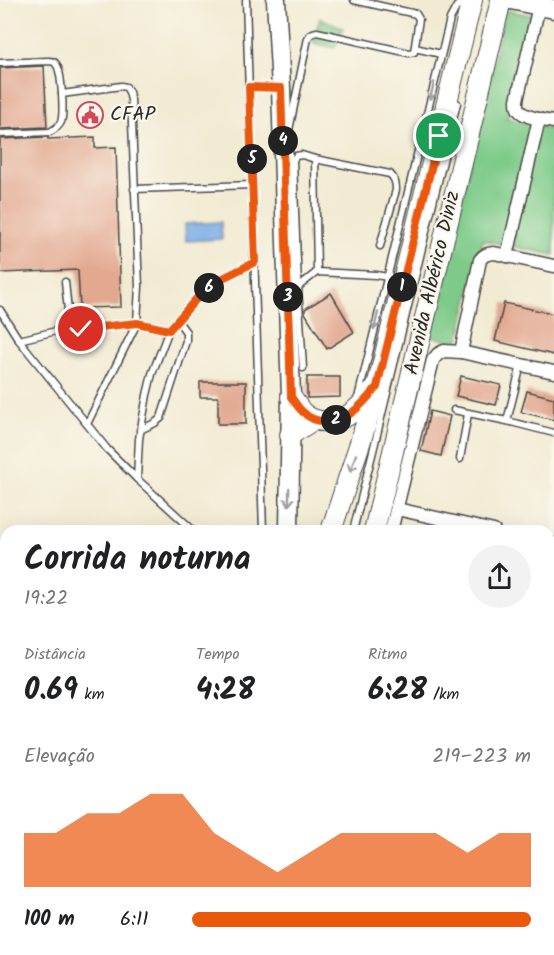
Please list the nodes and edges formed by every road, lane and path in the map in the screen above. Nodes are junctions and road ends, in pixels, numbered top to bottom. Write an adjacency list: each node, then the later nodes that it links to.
1 (246, 0): 12 (lane)
2 (276, 0): 13 (main road)
3 (354, 0): 9 (lane)
4 (467, 0): 10 (lane)
5 (472, 0): 31 (main road, Avenida Albérico Diniz)
6 (494, 0): 18 (lane)
7 (513, 0): 8 (main road); 63 (main road, Avenida Albérico Diniz)
8 (546, 8): 16 (street)
9 (415, 48): 10 (lane); 20 (lane)
10 (441, 54): 31 (lane, one-way to 31)
11 (0, 63): 15 (lane)
12 (249, 87): 13 (lane); 24 (lane)
13 (281, 88): 20 (main road)
14 (460, 90): 62 (lane)
15 (62, 94): 19 (lane); 25 (lane)
16 (539, 119): 17 (street); 27 (street)
17 (554, 122)
18 (463, 127)
19 (0, 134)
20 (283, 141): 45 (main road)
21 (458, 150): 23 (lane)
22 (315, 159): 26 (lane); 30 (lane); 33 (lane)
23 (452, 172)
24 (252, 185): 25 (lane); 28 (lane)
25 (135, 189): 36 (lane)
26 (380, 246)
27 (507, 256): 29 (street); 40 (street)
28 (255, 262): 35 (lane); 59 (lane)
29 (554, 266)
30 (317, 272): 31 (lane); 33 (lane)
31 (395, 278): 44 (main road, Avenida Albérico Diniz); 46 (lane, one-way to 46)
32 (65, 282): 37 (lane)
33 (298, 287): 42 (lane)
34 (0, 309): 39 (lane)
35 (177, 320): 38 (lane); 52 (lane)
36 (137, 323): 37 (lane); 38 (lane); 51 (lane)
37 (70, 330): 39 (lane)
38 (169, 330): 52 (lane)
39 (20, 340): 51 (lane)
40 (461, 352): 41 (street); 57 (street)
41 (521, 364): 43 (street); 50 (lane)
42 (303, 368)
43 (554, 372)
44 (377, 387): 46 (main road); 61 (main road, Avenida Albérico Diniz, one-way to 61)
45 (291, 397): 49 (main road); 54 (main road)
46 (355, 410): 49 (main road)
47 (454, 410): 48 (lane)
48 (468, 414): 50 (lane); 55 (lane)
49 (313, 420): 54 (main road)
50 (507, 421): 53 (lane)
51 (87, 424): 56 (lane)
52 (140, 430): 56 (lane)
53 (554, 433)
54 (290, 435): 60 (main road, one-way to 60)
55 (460, 459)
56 (137, 479): 58 (lane)
57 (397, 510): 64 (street); 65 (street)
58 (187, 525)
59 (263, 525)
60 (289, 525)
61 (333, 525)
62 (355, 525)
63 (376, 525)
64 (393, 525)
65 (466, 525)

